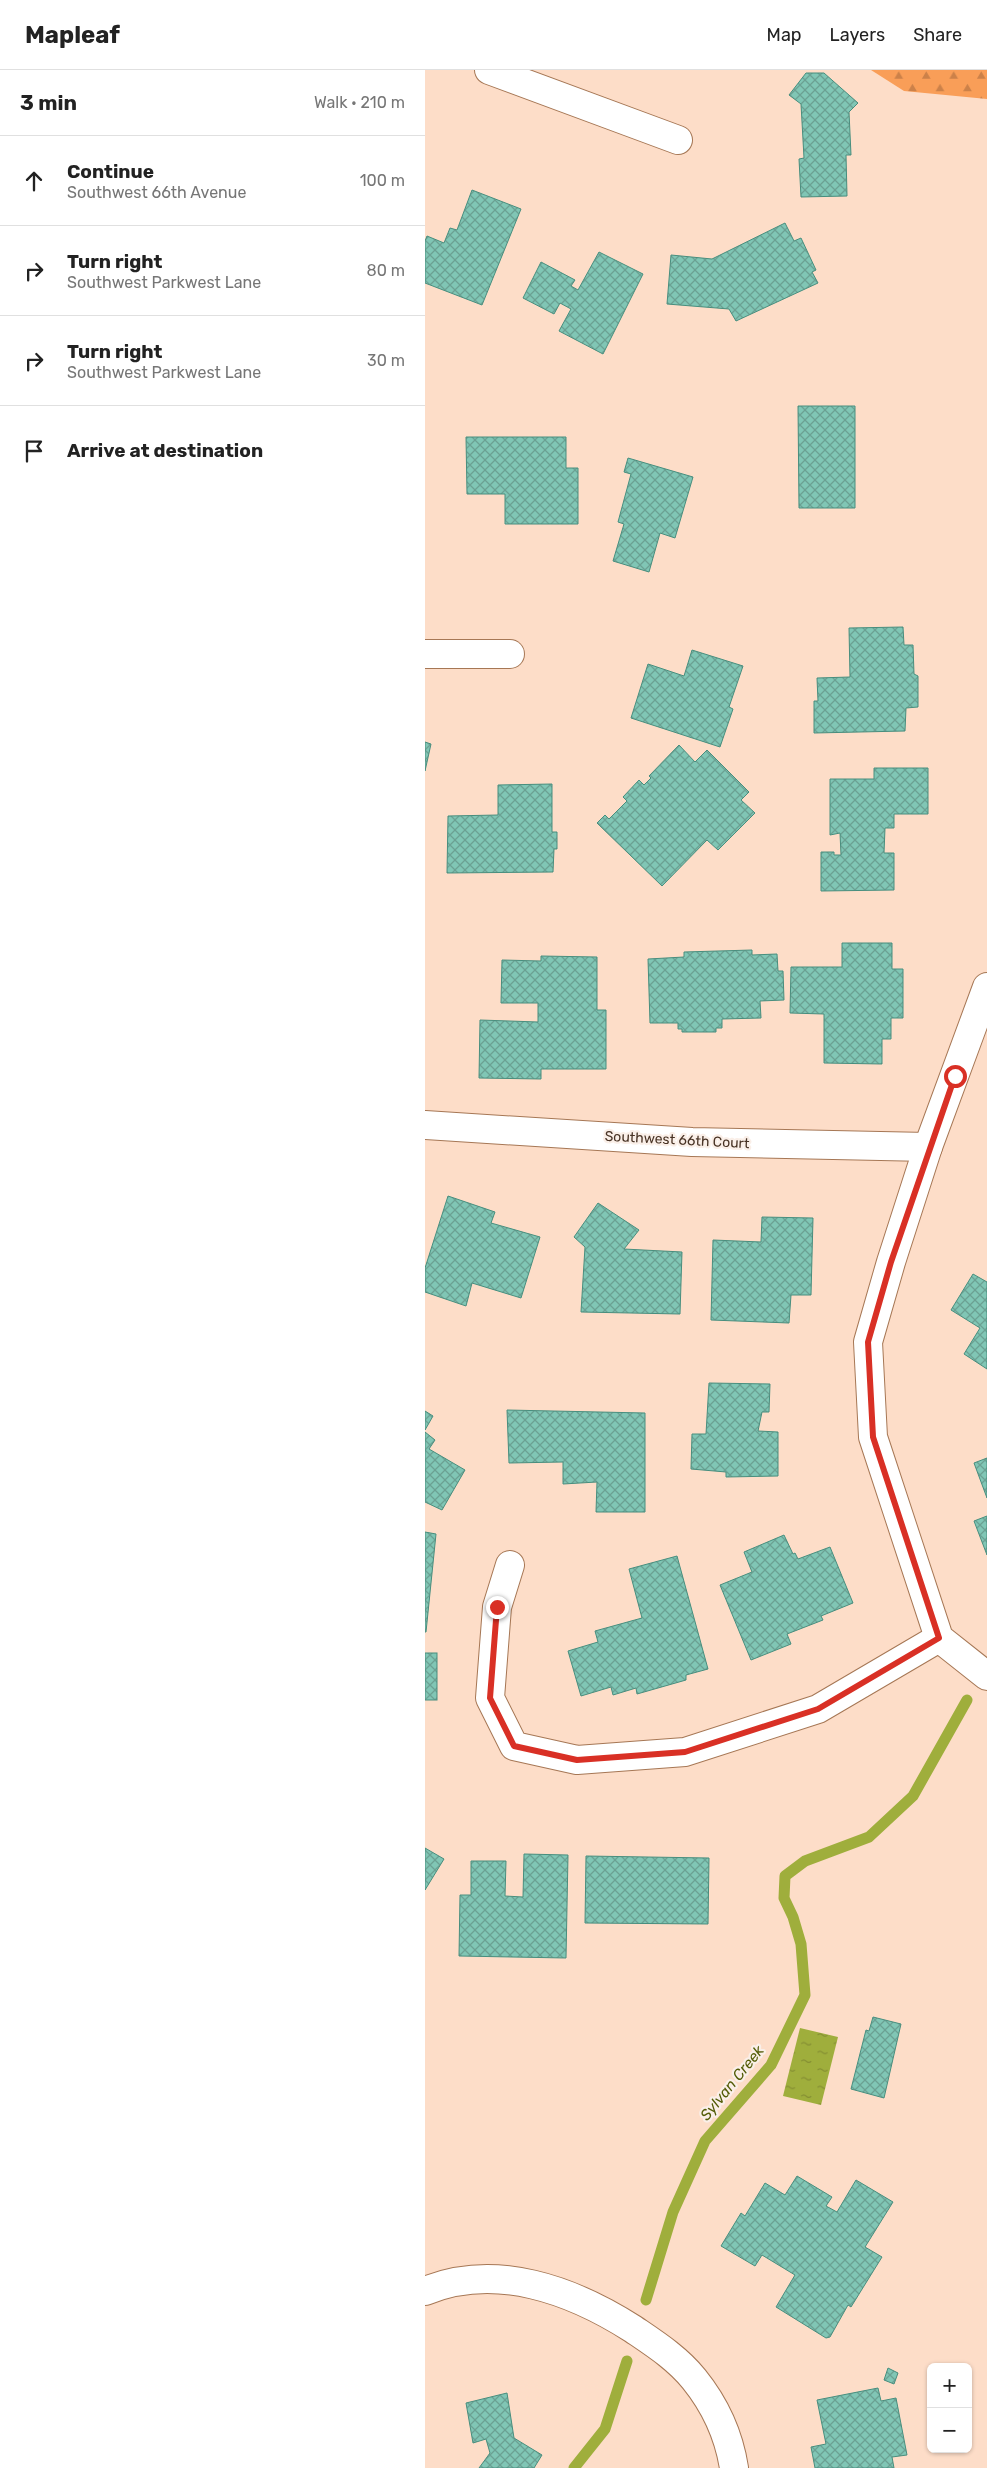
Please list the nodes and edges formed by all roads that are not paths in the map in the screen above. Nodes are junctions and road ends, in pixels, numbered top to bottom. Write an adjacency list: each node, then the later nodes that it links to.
1 (489, 70): 2 (street)
2 (678, 140)
3 (425, 654): 4 (street)
4 (510, 654)
5 (987, 987): 7 (street)
6 (425, 1125): 7 (street, Southwest 66th Court)
7 (928, 1147): 9 (street)
8 (510, 1565): 9 (street)
9 (939, 1638): 10 (street)
10 (987, 1676)
11 (425, 2291): 12 (street)
12 (735, 2468)

